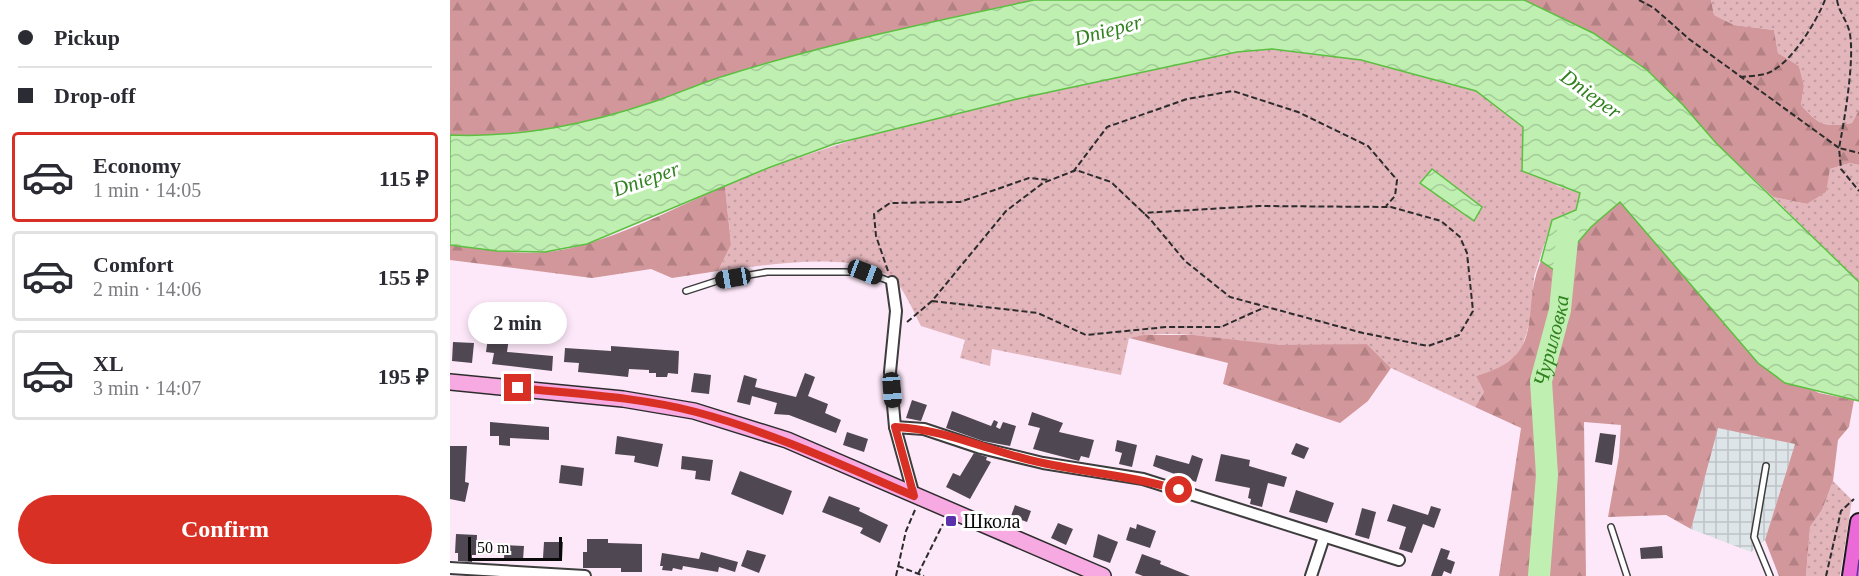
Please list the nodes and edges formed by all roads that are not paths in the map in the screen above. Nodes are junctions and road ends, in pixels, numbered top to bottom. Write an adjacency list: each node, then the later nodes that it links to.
1 (892, 282): 2 (lane); 4 (street)
2 (686, 291)
3 (450, 382): 6 (main road)
4 (895, 427): 6 (street); 9 (street)
5 (1766, 466): 16 (lane)
6 (917, 497): 13 (main road)
7 (1859, 522): 17 (main road)
8 (1611, 527): 15 (lane)
9 (1324, 537): 10 (street); 14 (street)
10 (1400, 560)
11 (450, 568): 12 (street)
12 (585, 576)
13 (1102, 576)
14 (1311, 576)
15 (1627, 576)
16 (1770, 576)
17 (1851, 576)

